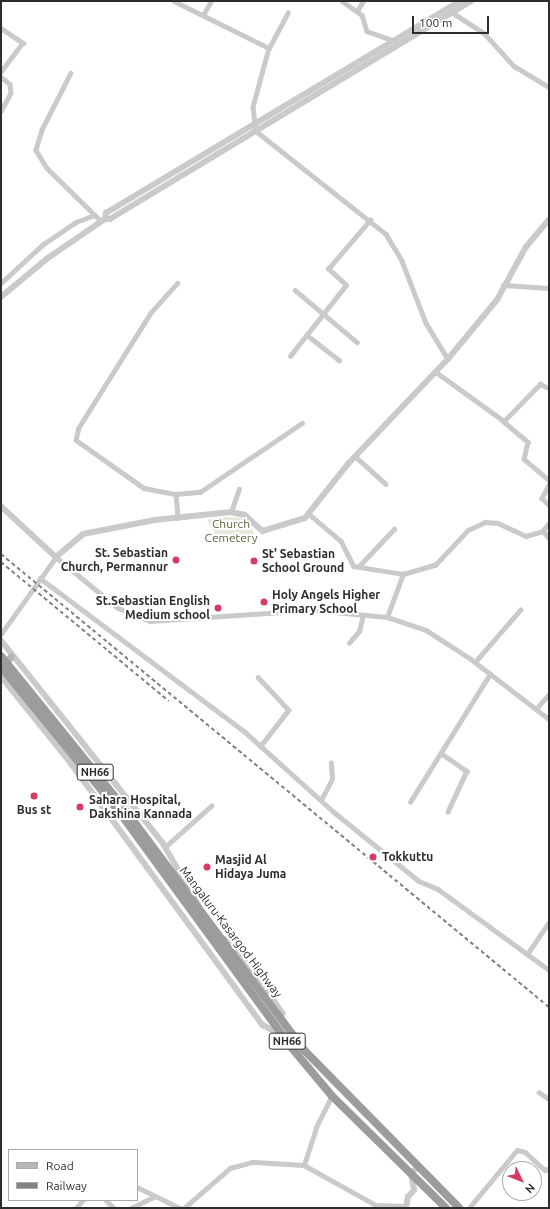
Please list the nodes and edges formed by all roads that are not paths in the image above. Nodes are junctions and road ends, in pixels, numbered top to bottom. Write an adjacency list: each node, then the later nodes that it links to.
1 (174, 1): 10 (street)
2 (211, 1): 10 (street)
3 (342, 1): 7 (street)
4 (363, 1): 7 (street)
5 (460, 1): 9 (street)
6 (471, 1): 9 (street)
7 (357, 11): 12 (street)
8 (288, 13): 13 (street)
9 (450, 13): 12 (street); 17 (street); 19 (street)
10 (202, 15): 13 (street)
11 (1, 28): 14 (street)
12 (395, 41): 19 (street)
13 (269, 48): 19 (street)
14 (1, 72)
15 (71, 73): 20 (street)
16 (1, 77): 18 (street)
17 (549, 87)
18 (1, 112)
19 (254, 128): 21 (street); 22 (street)
20 (94, 215): 21 (street); 24 (street)
21 (103, 220): 29 (street)
22 (370, 220): 30 (street); 34 (street)
23 (549, 220): 26 (street)
24 (1, 283)
25 (178, 283): 45 (street)
26 (503, 285): 27 (street); 34 (street)
27 (549, 288)
28 (295, 290): 30 (street)
29 (1, 297)
30 (323, 315): 31 (street); 32 (street)
31 (307, 335): 33 (street); 35 (street)
32 (357, 342)
33 (290, 356)
34 (448, 359): 36 (street)
35 (339, 360)
36 (436, 372): 38 (street); 40 (street)
37 (549, 388): 38 (street)
38 (503, 421): 41 (street)
39 (302, 423): 45 (street)
40 (356, 457): 42 (street); 49 (street)
41 (549, 480)
42 (386, 484)
43 (549, 485): 46 (street)
44 (239, 489): 48 (street)
45 (176, 494): 50 (street)
46 (549, 505)
47 (1, 506): 55 (street)
48 (231, 512): 49 (street); 50 (street)
49 (309, 514): 56 (street)
50 (178, 518): 55 (street)
51 (549, 524): 53 (street)
52 (394, 529): 56 (street)
53 (543, 531): 54 (street); 57 (street)
54 (549, 538)
55 (56, 557): 58 (street); 60 (street)
56 (359, 566): 57 (street)
57 (403, 574): 61 (street)
58 (40, 578): 62 (street); 76 (street)
59 (520, 610): 67 (street)
60 (363, 615): 61 (street); 64 (street)
61 (387, 617): 67 (street)
62 (1, 634)
63 (1, 640): 66 (street)
64 (349, 643)
65 (1, 656): 84 (highway, Mangaluru-Kasargod Highway / NH66)
66 (11, 656): 69 (main road); 83 (street)
67 (475, 662): 70 (street)
68 (1, 667): 84 (highway, Mangaluru-Kasargod Highway / NH66)
69 (1, 672)
70 (490, 674): 74 (street); 77 (street)
71 (1, 676): 89 (street)
72 (258, 677): 76 (street)
73 (549, 694): 74 (street)
74 (536, 709): 75 (street)
75 (549, 719)
76 (261, 746): 79 (street)
77 (441, 753): 80 (street); 82 (street)
78 (331, 764): 79 (street)
79 (322, 798): 87 (street)
80 (410, 802)
81 (211, 806): 83 (street)
82 (448, 812)
83 (165, 847): 85 (street)
84 (182, 892): 85 (highway, Mangaluru-Kasargod Highway / NH66); 89 (highway, Mangaluru-Kasargod Highway / NH66)
85 (203, 915): 94 (highway, Mangaluru-Kasargod Highway / NH66)
86 (549, 922): 87 (street)
87 (528, 953): 88 (street)
88 (549, 970)
89 (283, 1036): 91 (highway, Mangaluru-Kasargod Highway / NH66)
90 (539, 1092): 92 (street)
91 (332, 1096): 93 (street); 96 (highway, Mangaluru-Kasargod Highway / NH66)
92 (549, 1099)
93 (304, 1165): 99 (street); 102 (street)
94 (418, 1167): 96 (street); 104 (highway, Mangaluru-Kasargod Highway / NH66)
95 (549, 1168): 105 (street)
96 (411, 1173): 99 (street); 103 (highway, Mangaluru-Kasargod Highway / NH66)
97 (138, 1188): 98 (street)
98 (154, 1197): 100 (street); 101 (street)
99 (406, 1207)
100 (131, 1208)
101 (180, 1208)
102 (184, 1208)
103 (446, 1208)
104 (459, 1208)
105 (469, 1208)

